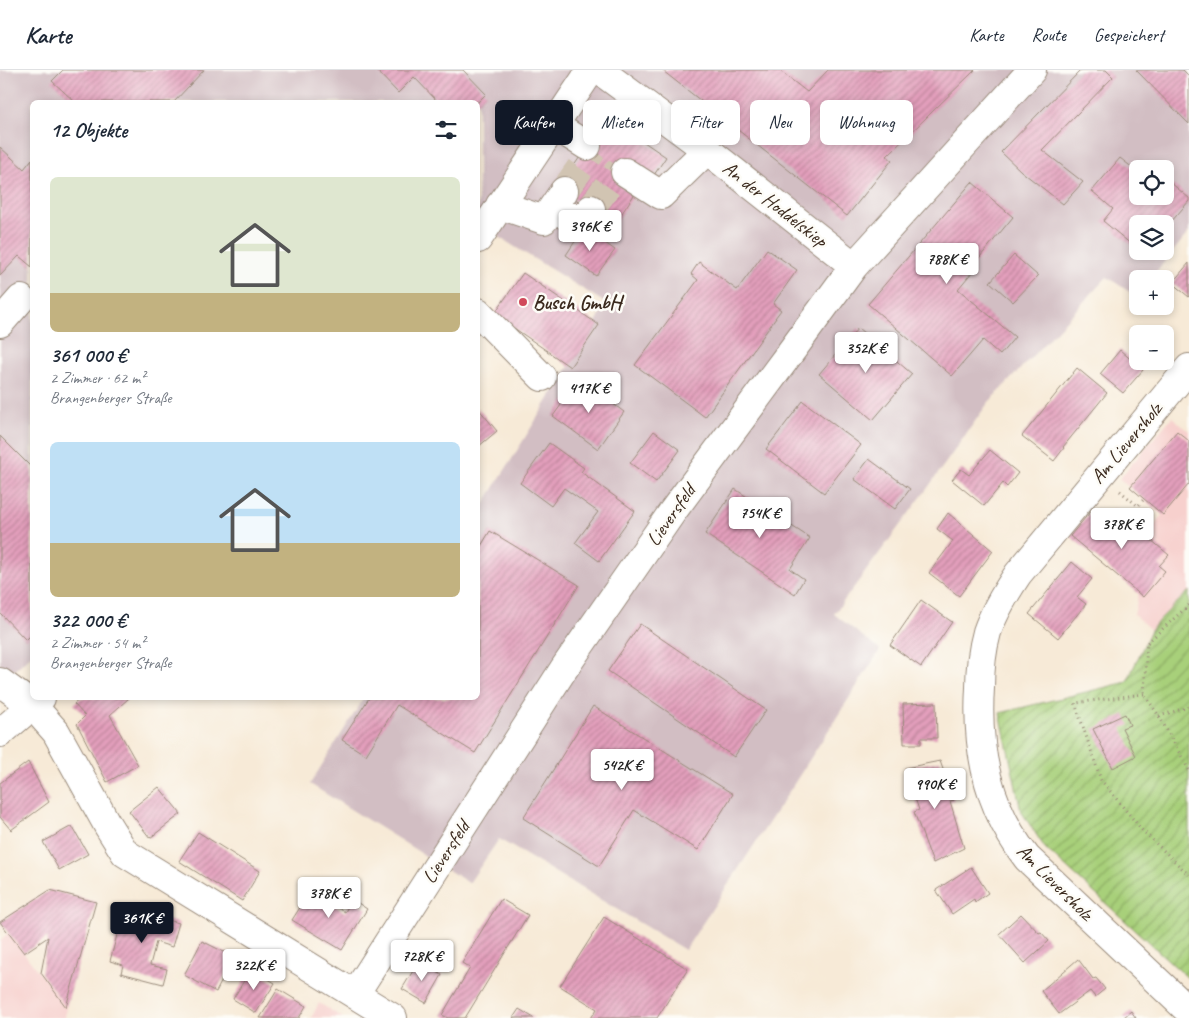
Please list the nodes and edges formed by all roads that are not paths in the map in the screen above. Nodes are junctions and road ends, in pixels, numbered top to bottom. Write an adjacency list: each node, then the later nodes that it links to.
1 (592, 70): 4 (street)
2 (599, 70): 8 (street, An der Hoddelskiep)
3 (1032, 70): 13 (street, Lieversfeld)
4 (571, 100)
5 (573, 137): 7 (street)
6 (540, 145): 10 (street)
7 (587, 146)
8 (707, 150): 9 (street); 13 (street, An der Hoddelskiep)
9 (628, 179)
10 (500, 205): 11 (street); 12 (street)
11 (577, 211)
12 (480, 235)
13 (854, 266): 23 (street, Lieversfeld)
14 (21, 299): 16 (street)
15 (480, 314): 18 (street)
16 (0, 323)
17 (1189, 368): 24 (street, Am Lieversholz)
18 (542, 376)
19 (0, 682): 20 (street)
20 (30, 698)
21 (37, 702): 22 (street); 23 (street)
22 (0, 733)
23 (355, 994): 25 (street)
24 (1189, 1011)
25 (393, 1018)

